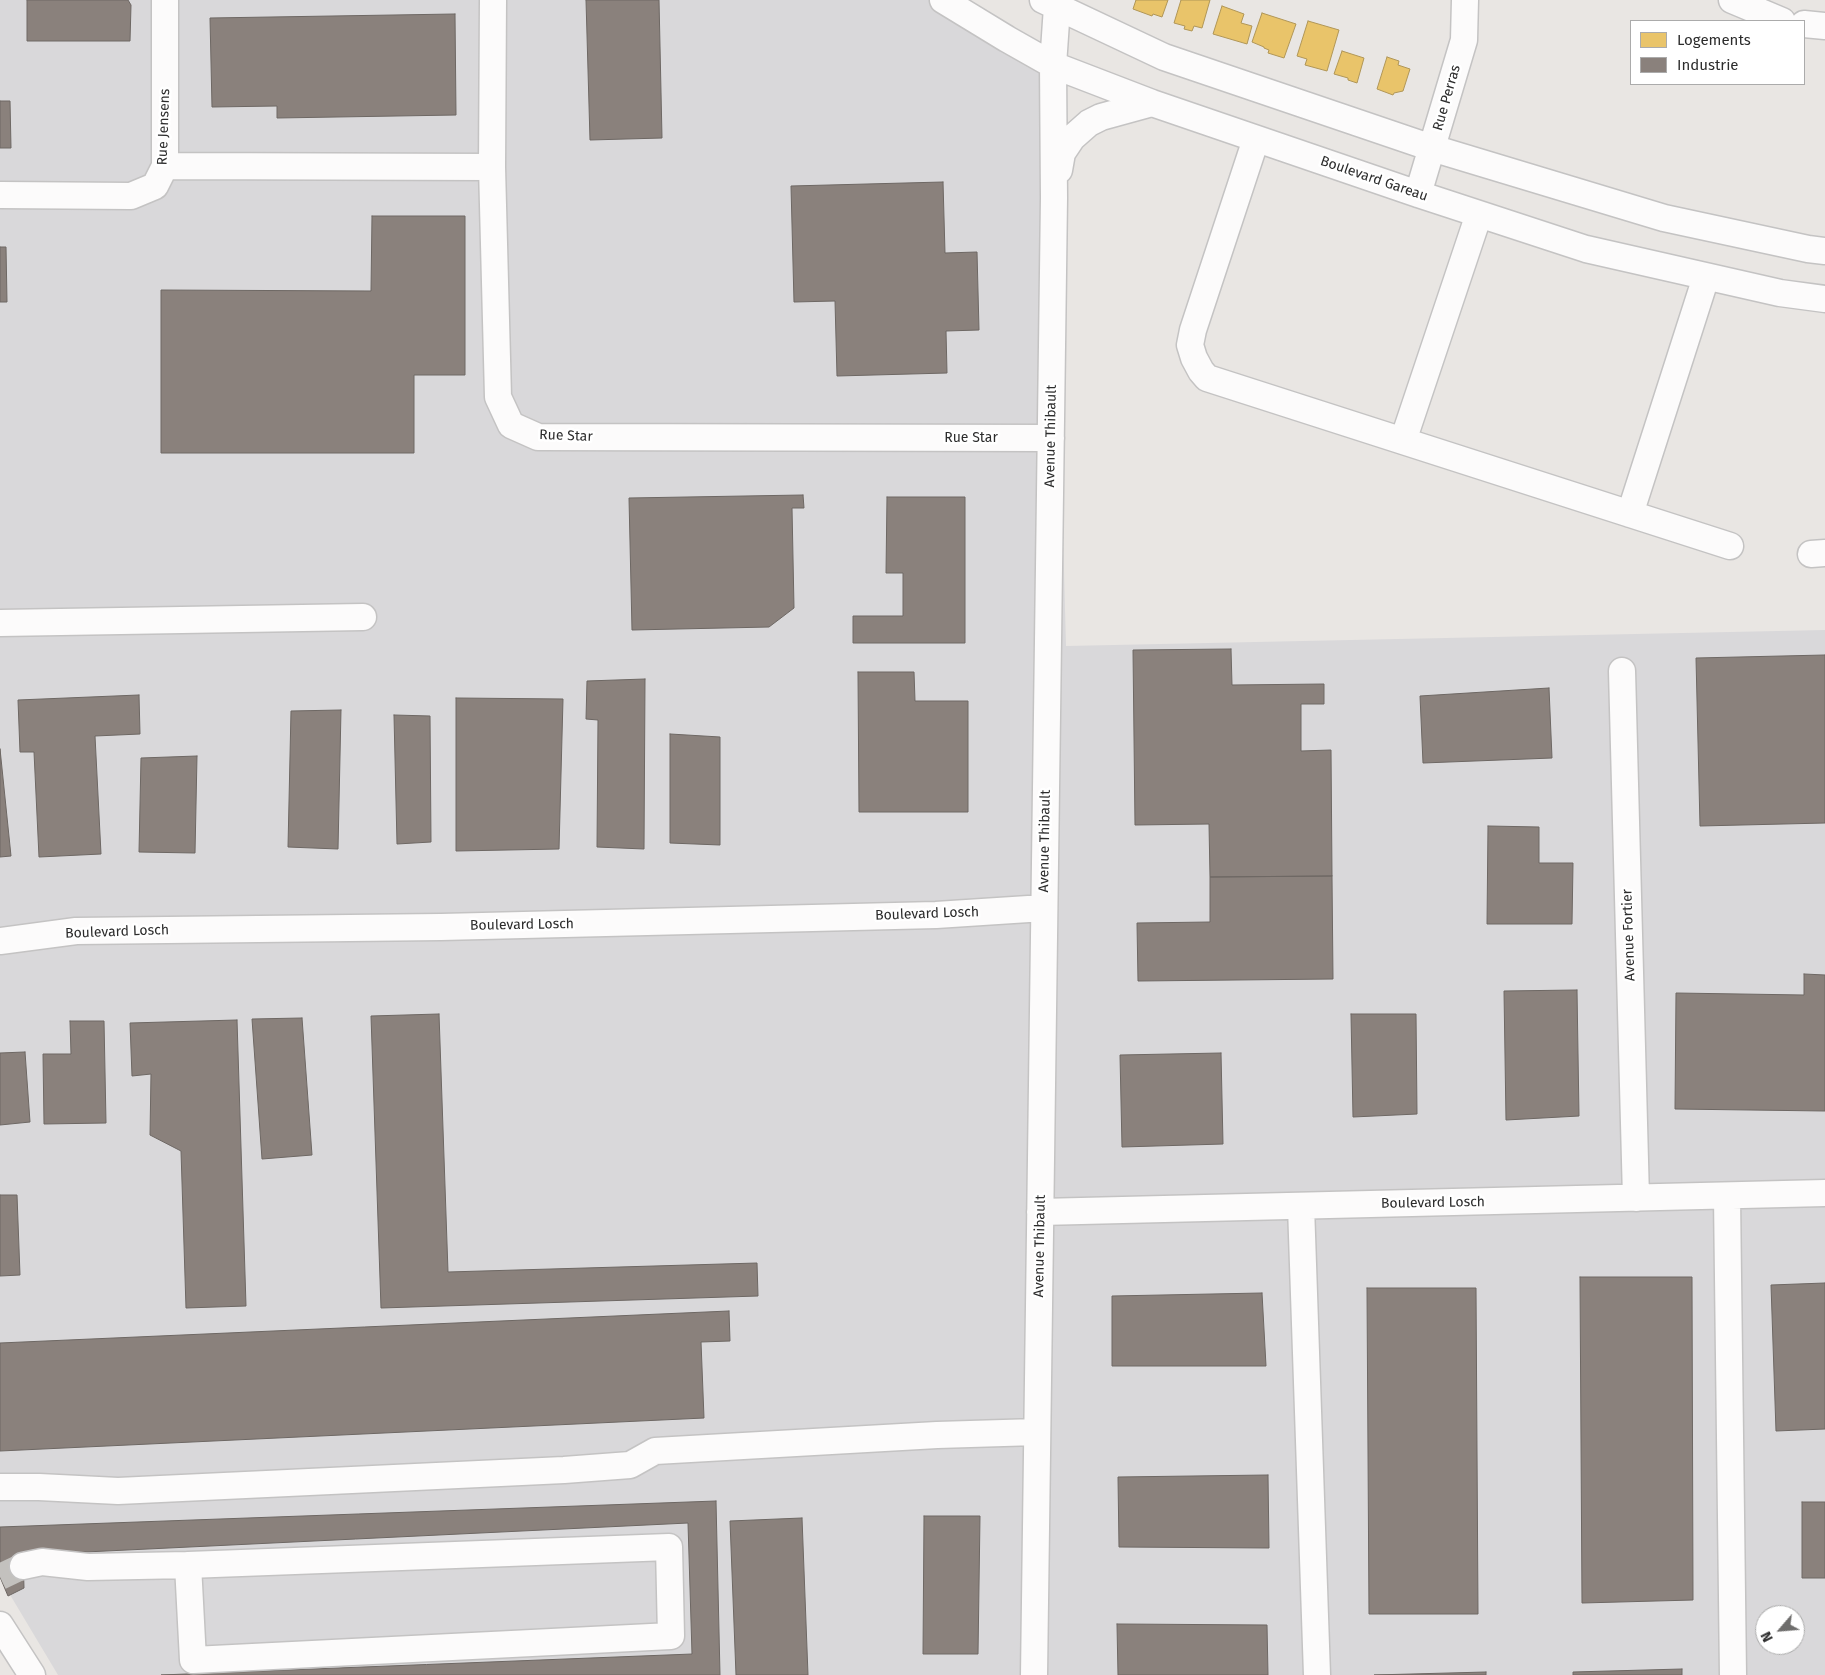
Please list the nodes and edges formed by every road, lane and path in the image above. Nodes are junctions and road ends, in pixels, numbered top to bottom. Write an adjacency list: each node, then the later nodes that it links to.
1 (164, 0): 14 (street, Rue Jensens)
2 (493, 0): 15 (street, Rue Star)
3 (943, 0): 10 (street, Boulevard Gareau)
4 (1465, 0): 13 (street, Rue Perras)
5 (1732, 0): 7 (street)
6 (1053, 2): 10 (street, Avenue Thibault); 13 (street)
7 (1780, 20)
8 (1805, 24): 9 (street)
9 (1825, 26)
10 (1052, 65): 11 (street, Boulevard Gareau); 18 (street, Avenue Thibault)
11 (1152, 103): 12 (street, Boulevard Gareau); 18 (street)
12 (1256, 139): 16 (street, Boulevard Gareau); 24 (street)
13 (1432, 148): 16 (street, Rue Perras); 20 (street)
14 (165, 166): 15 (street); 17 (street, Rue Jensens)
15 (492, 167): 23 (street, Rue Star)
16 (1418, 194): 19 (street, Boulevard Gareau)
17 (0, 195)
18 (1054, 198): 23 (street, Avenue Thibault)
19 (1479, 214): 21 (street, Boulevard Gareau); 24 (street)
20 (1825, 251)
21 (1706, 276): 22 (street, Boulevard Gareau); 25 (street)
22 (1825, 299)
23 (1051, 438): 30 (street, Avenue Thibault)
24 (1403, 441): 25 (street)
25 (1630, 514): 26 (street)
26 (1730, 546)
27 (363, 617): 28 (street)
28 (0, 623)
29 (1622, 671): 34 (street, Avenue Fortier)
30 (1044, 908): 31 (street, Boulevard Losch); 36 (street, Avenue Thibault)
31 (0, 941)
32 (1825, 1193): 33 (street, Boulevard Losch)
33 (1727, 1196): 34 (street, Boulevard Losch); 45 (street)
34 (1636, 1198): 35 (street, Boulevard Losch)
35 (1301, 1206): 36 (street, Boulevard Losch); 44 (street)
36 (1040, 1212): 37 (street, Avenue Thibault)
37 (1037, 1432): 38 (street); 43 (street, Avenue Thibault)
38 (0, 1487)
39 (188, 1565): 39 (street); 40 (street)
40 (23, 1566)
41 (0, 1625): 42 (street)
42 (32, 1675)
43 (1034, 1675)
44 (1318, 1675)
45 (1733, 1675)

